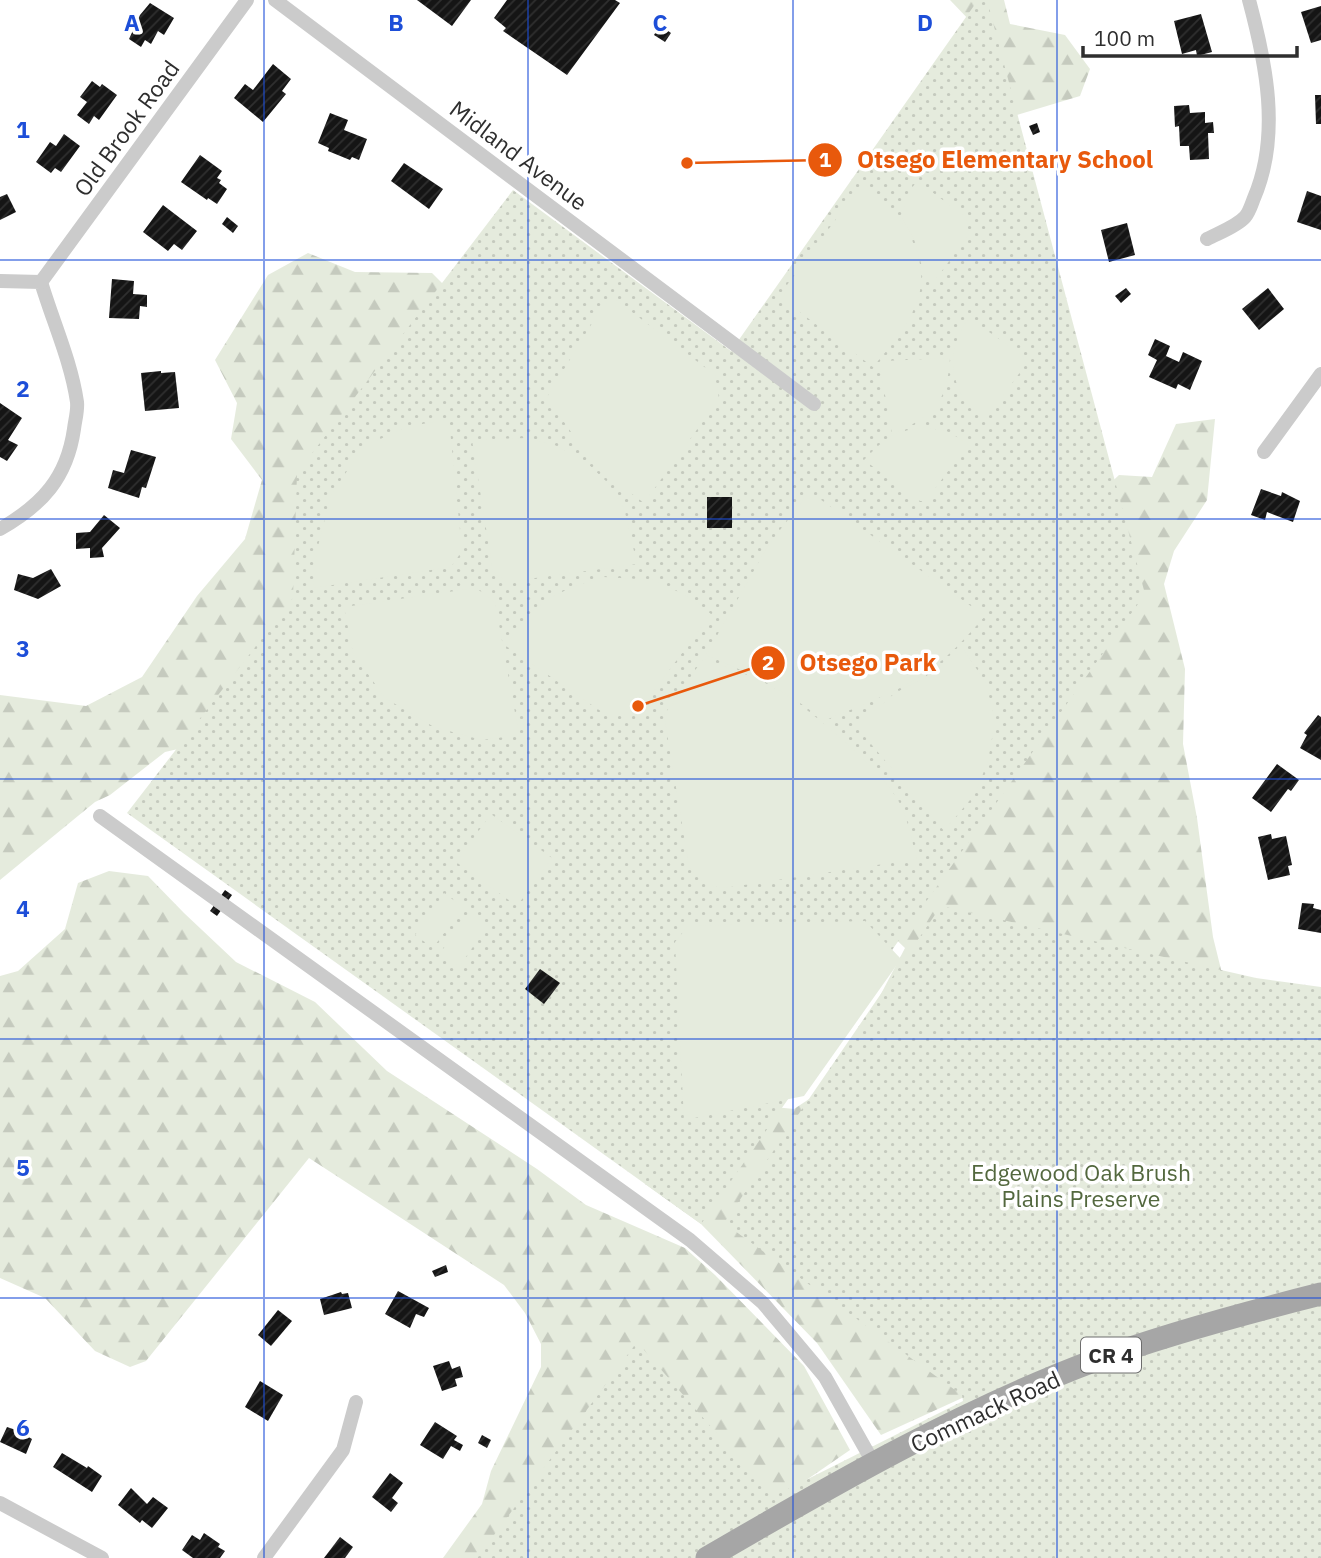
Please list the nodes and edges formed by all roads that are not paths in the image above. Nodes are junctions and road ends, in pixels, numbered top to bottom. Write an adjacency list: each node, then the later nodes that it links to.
1 (247, 0): 6 (street, Old Brook Road)
2 (275, 0): 8 (street, Midland Avenue)
3 (1249, 0): 4 (street)
4 (1207, 239)
5 (0, 281): 6 (street)
6 (41, 282): 10 (street)
7 (1321, 374): 9 (street)
8 (814, 404)
9 (1264, 452)
10 (0, 529)
11 (100, 816): 14 (street)
12 (1321, 1294): 14 (main road, Commack Road / CR 4)
13 (356, 1402): 17 (street)
14 (874, 1464): 18 (main road, Commack Road / CR 4)
15 (0, 1503): 16 (street)
16 (102, 1558)
17 (264, 1558)
18 (707, 1558)

